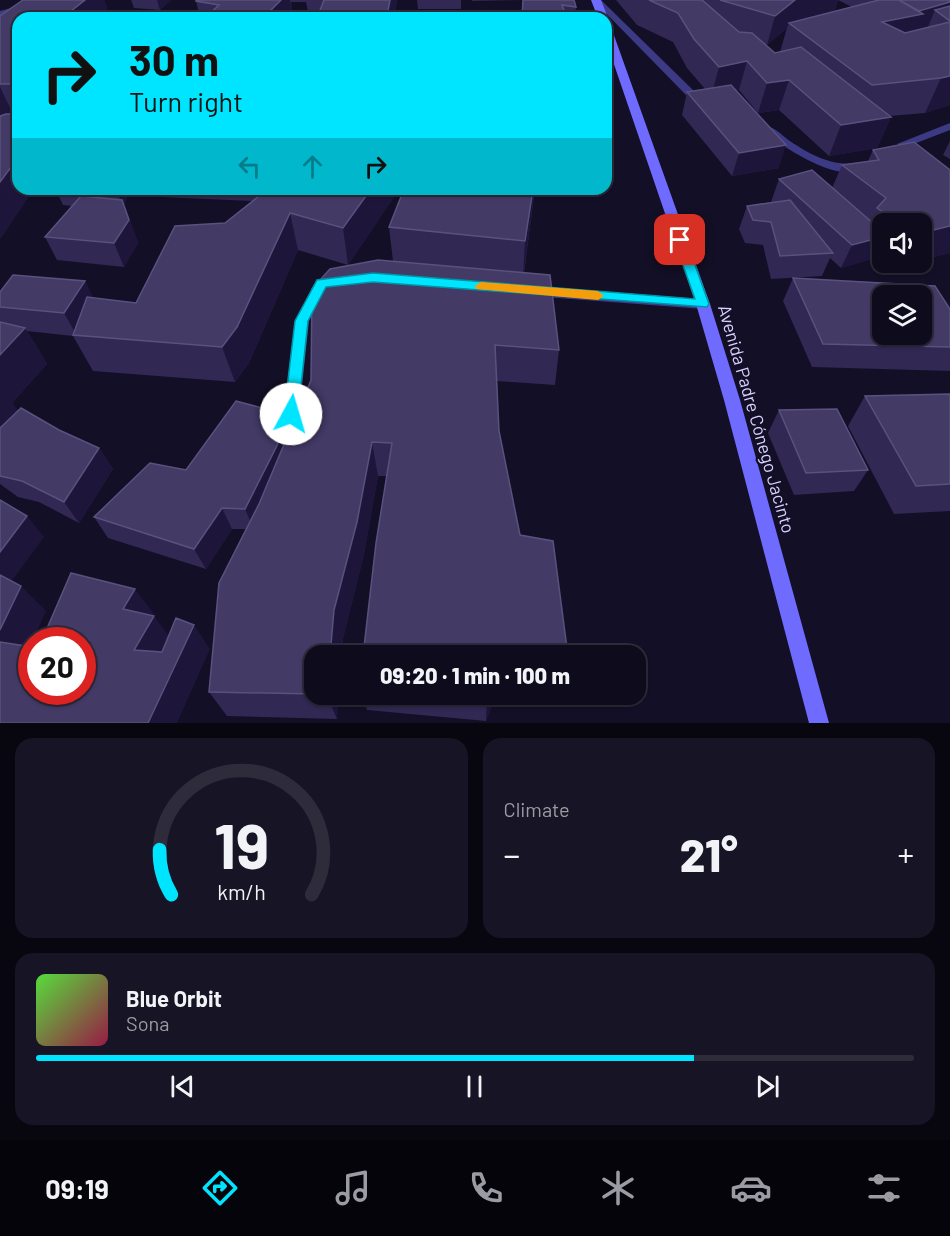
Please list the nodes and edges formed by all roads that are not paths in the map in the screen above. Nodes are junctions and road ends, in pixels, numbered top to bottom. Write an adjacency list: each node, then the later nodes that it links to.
1 (51, 0): 4 (street)
2 (597, 0): 3 (street)
3 (609, 12)
4 (0, 14)
5 (612, 15): 7 (street)
6 (612, 44): 14 (street, Avenida Padre Cónego Jacinto)
7 (718, 102)
8 (756, 120): 10 (street)
9 (950, 126): 11 (street)
10 (874, 158)
11 (950, 179)
12 (332, 282): 15 (street)
13 (522, 290): 14 (street)
14 (703, 304): 16 (street, Avenida Padre Cónego Jacinto)
15 (291, 414)
16 (819, 723)

